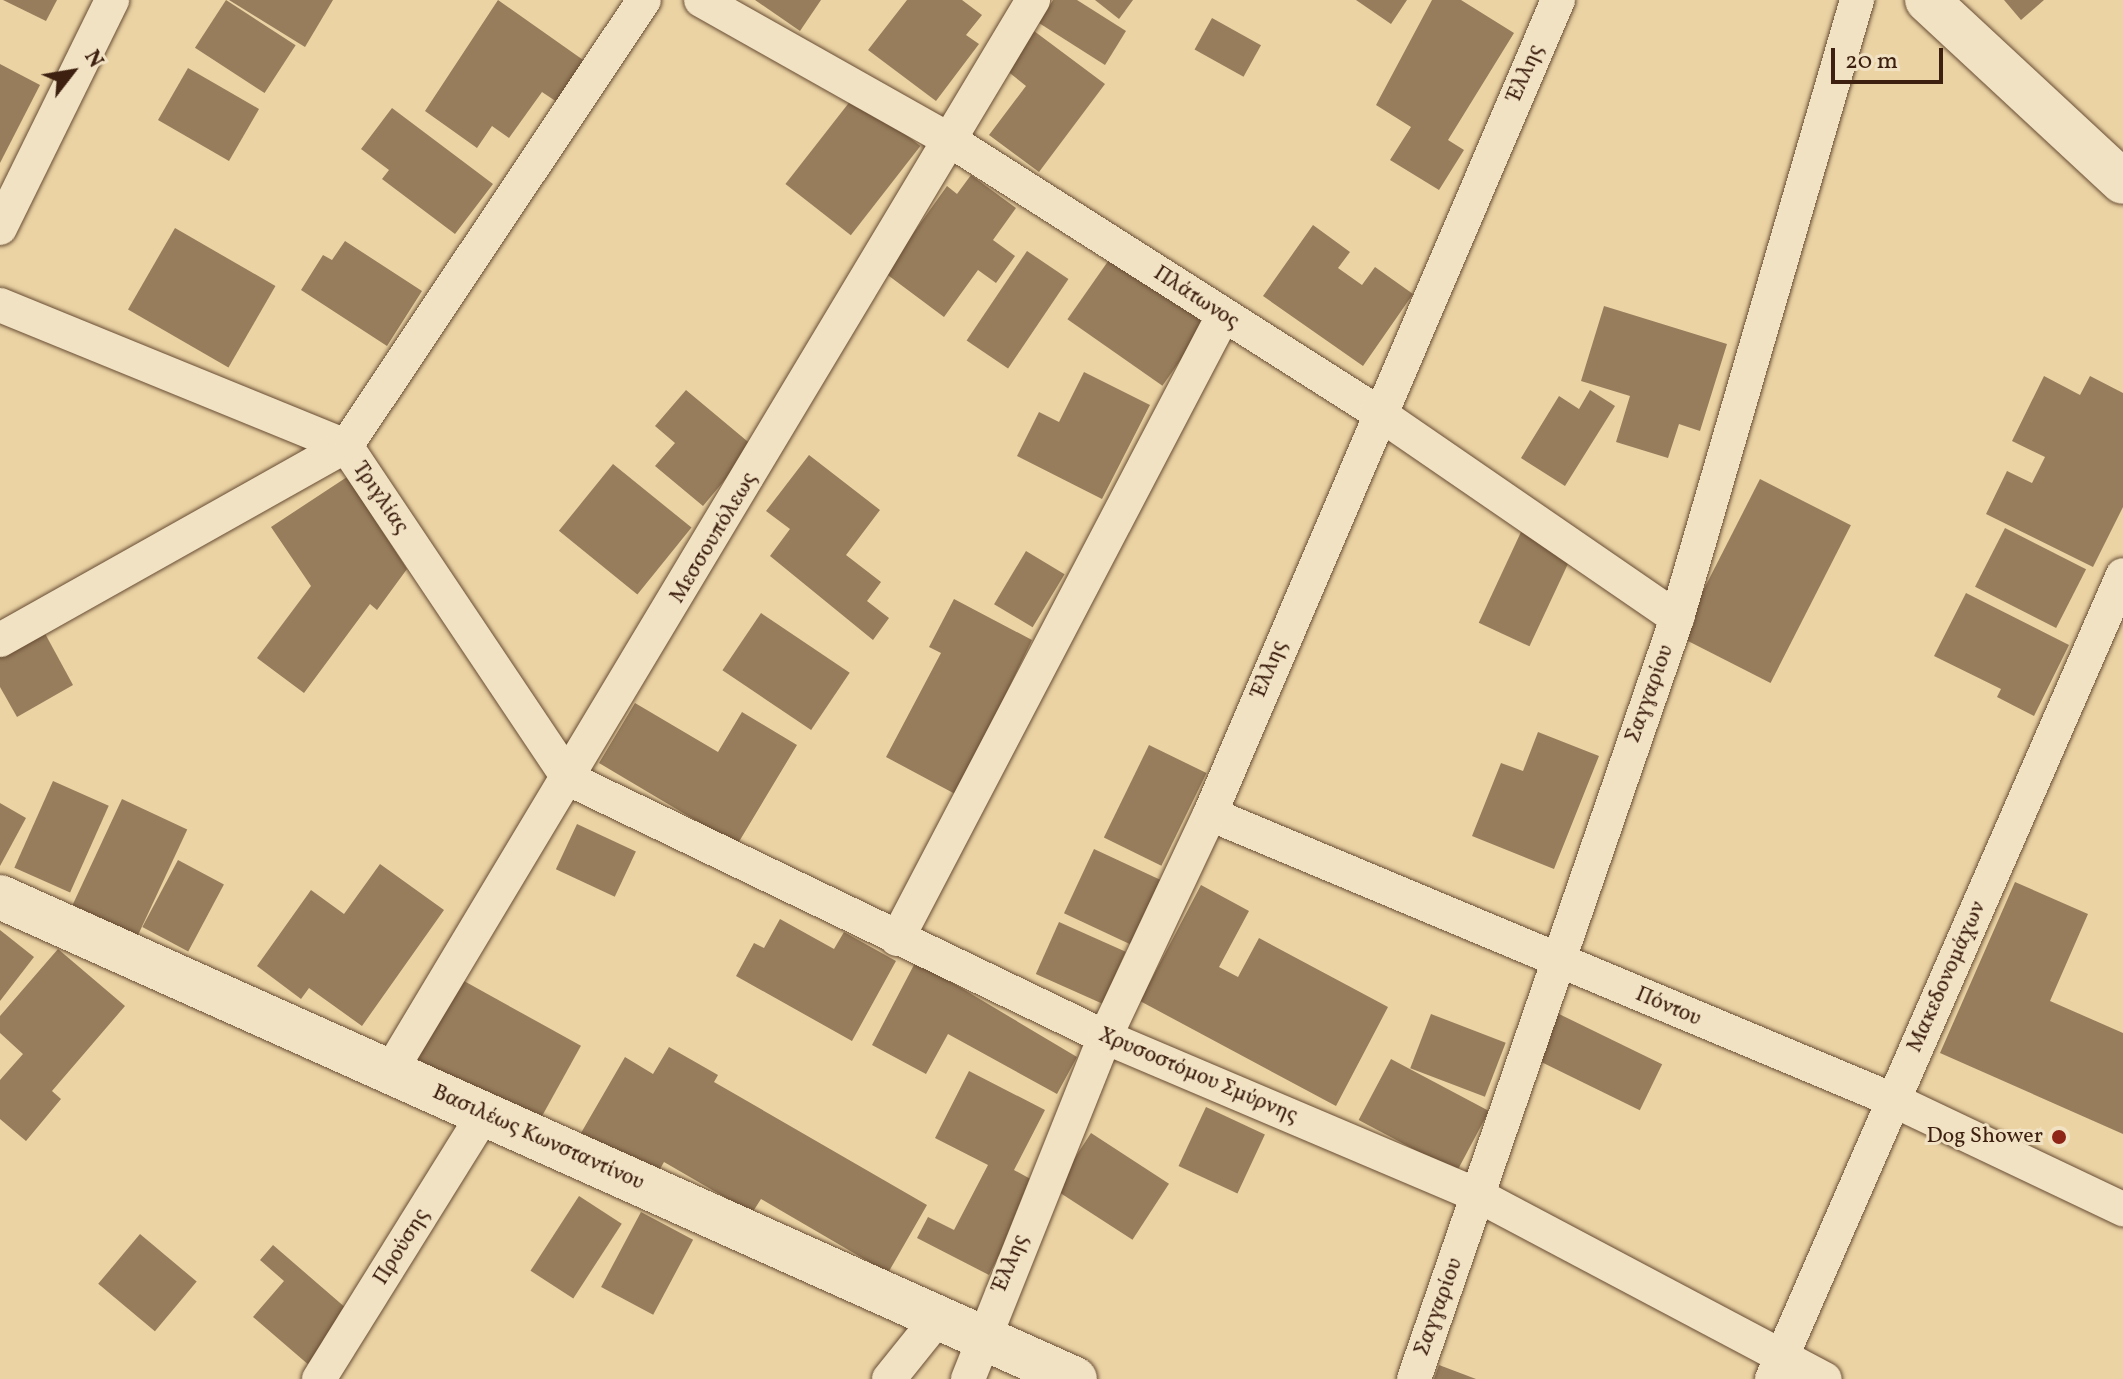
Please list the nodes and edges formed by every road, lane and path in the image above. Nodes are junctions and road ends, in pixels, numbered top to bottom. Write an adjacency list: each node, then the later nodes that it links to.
1 (112, 0): 10 (street)
2 (644, 0): 14 (street)
3 (701, 0): 8 (street, Πλάτωνος)
4 (1033, 0): 8 (street, Μεσσουπόλεως)
5 (1558, 0): 13 (street, Έλλης)
6 (1857, 0): 16 (street, Σαγγαρίου)
7 (1927, 0): 9 (street)
8 (948, 139): 12 (street, Πλάτωνος); 18 (street, Μεσσουπόλεως)
9 (2123, 182)
10 (0, 228)
11 (0, 305): 14 (street, Τριγλίας)
12 (1223, 316): 13 (street, Πλάτωνος); 21 (street)
13 (1377, 412): 16 (street, Πλάτωνος); 19 (street, Έλλης)
14 (346, 446): 17 (street); 18 (street, Τριγλίας)
15 (2123, 575): 25 (street, Μακεδονομάχων)
16 (1677, 618): 22 (street, Σαγγαρίου)
17 (0, 640)
18 (569, 779): 21 (street, Χρυσοστόμου Σμύρνης); 24 (street, Μεσσουπόλεως)
19 (1210, 814): 22 (street, Πόντου); 23 (street, Έλλης)
20 (0, 897): 24 (street, Βασιλέως Κωνσταντίνου)
21 (897, 939): 23 (street, Χρυσοστόμου Σμύρνης)
22 (1555, 960): 25 (street, Πόντου); 27 (street, Σαγγαρίου)
23 (1105, 1037): 27 (street, Χρυσοστόμου Σμύρνης); 30 (street, Έλλης)
24 (390, 1072): 26 (street, Βασιλέως Κωνσταντίνου)
25 (1893, 1100): 28 (street, Πόντου); 31 (street, Μακεδονομάχων)
26 (484, 1114): 29 (street, Βασιλέως Κωνσταντίνου); 32 (street, Προύσης)
27 (1479, 1196): 31 (street, Χρυσοστόμου Σμύρνης); 36 (street, Σαγγαρίου)
28 (2123, 1209)
29 (938, 1318): 30 (street, Βασιλέως Κωνσταντίνου); 33 (street)
30 (980, 1336): 34 (street, Έλλης); 35 (street, Βασιλέως Κωνσταντίνου)
31 (1776, 1369): 37 (street, Χρυσοστόμου Σμύρνης)
32 (319, 1379)
33 (889, 1379)
34 (968, 1379)
35 (1075, 1379)
36 (1414, 1379)
37 (1824, 1379)

